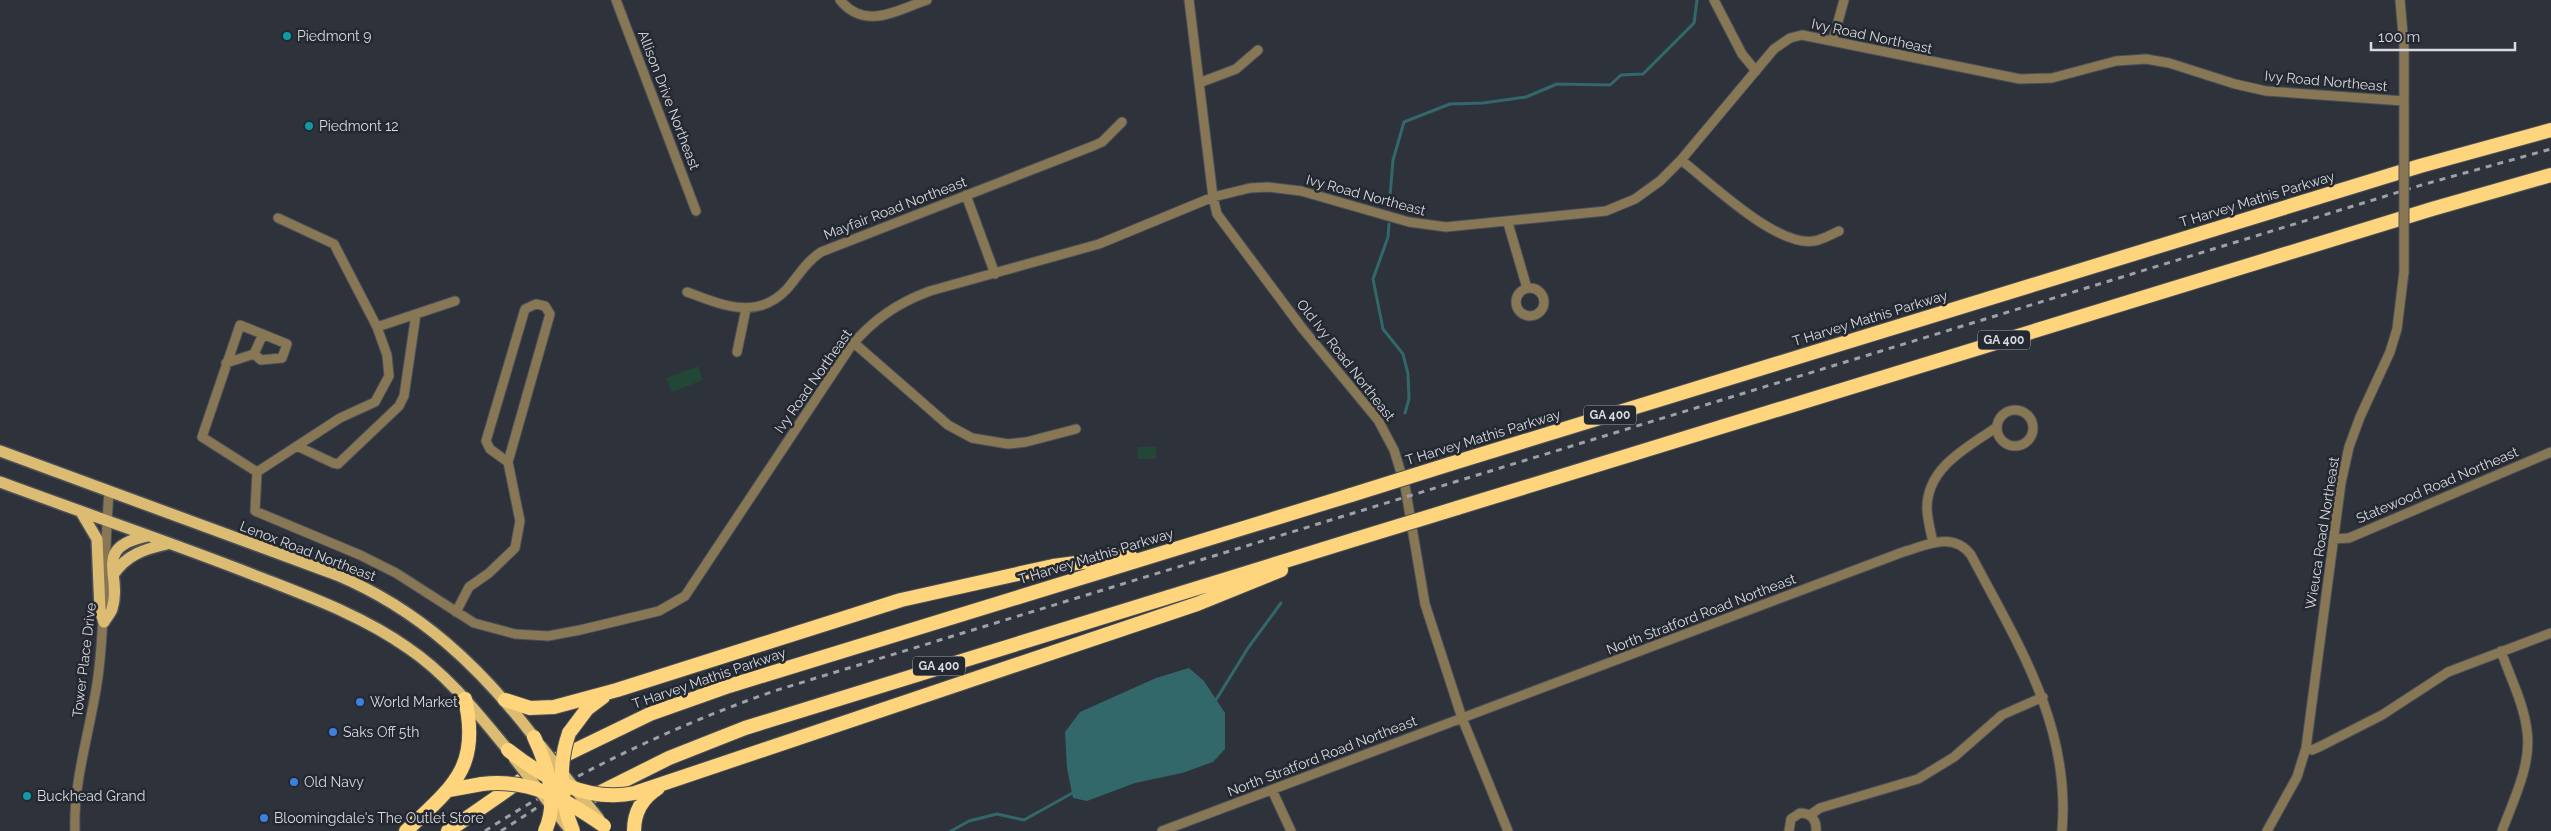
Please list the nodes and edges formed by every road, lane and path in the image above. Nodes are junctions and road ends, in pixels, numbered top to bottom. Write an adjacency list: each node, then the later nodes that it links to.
1 (616, 0): 19 (street, Allison Drive Northeast)
2 (840, 0): 3 (street)
3 (927, 0)
4 (1189, 0): 11 (street, Old Ivy Road Northeast)
5 (1714, 0): 10 (street)
6 (1844, 0): 8 (street)
7 (2400, 0): 12 (street, Wieuca Road Northeast)
8 (1833, 40): 10 (street, Ivy Road Northeast); 12 (street, Ivy Road Northeast)
9 (1258, 50): 11 (street)
10 (1756, 71): 15 (street, Ivy Road Northeast)
11 (1199, 83): 18 (street, Old Ivy Road Northeast)
12 (2404, 101): 50 (street, Wieuca Road Northeast, bridge)
13 (1122, 122): 17 (street, Mayfair Road Northeast)
14 (2551, 130): 53 (highway, T Harvey Mathis Parkway / GA 400, bridge)
15 (1681, 160): 21 (street, Ivy Road Northeast); 22 (street)
16 (2551, 175): 49 (highway, GA 400, bridge)
17 (966, 196): 23 (street); 27 (street, Mayfair Road Northeast)
18 (1213, 197): 21 (street, Ivy Road Northeast); 23 (street, Ivy Road Northeast); 63 (street, Old Ivy Road Northeast)
19 (696, 210)
20 (278, 218): 29 (street)
21 (1508, 222): 24 (street)
22 (1839, 231)
23 (995, 274): 31 (street, Ivy Road Northeast)
24 (1527, 288)
25 (687, 292): 27 (street, Mayfair Road Northeast)
26 (455, 301): 28 (street)
27 (746, 309): 32 (street)
28 (416, 314): 29 (street); 36 (street)
29 (377, 327): 35 (street)
30 (263, 334): 33 (street); 33 (street); 34 (street)
31 (854, 343): 38 (street); 55 (street, Ivy Road Northeast)
32 (736, 352)
33 (254, 354): 34 (street)
34 (226, 363): 43 (street)
35 (388, 379): 36 (street); 39 (street)
36 (406, 380): 39 (street)
37 (1997, 427): 37 (street); 51 (street)
38 (1076, 429)
39 (297, 446): 43 (street)
40 (0, 451): 45 (main road, Lenox Road Northeast)
41 (2551, 452): 50 (street, Statewood Road Northeast)
42 (508, 462): 42 (street); 55 (street)
43 (258, 472): 55 (street, Ivy Road Northeast)
44 (0, 482): 46 (main road)
45 (109, 492): 47 (street, Tower Place Drive); 62 (main road, Lenox Road Northeast)
46 (80, 511): 47 (main road); 56 (main road)
47 (107, 522): 48 (main road); 56 (street, Tower Place Drive)
48 (147, 536): 52 (main road); 54 (main road)
49 (1356, 539): 68 (highway); 78 (highway, GA 400)
50 (2333, 539): 65 (street, Wieuca Road Northeast)
51 (1933, 543): 60 (street, North Stratford Road Northeast); 63 (street, North Stratford Road Northeast)
52 (167, 544): 54 (main road); 61 (main road)
53 (1163, 552): 59 (highway); 77 (highway, T Harvey Mathis Parkway / GA 400)
54 (113, 575): 56 (main road)
55 (456, 612)
56 (104, 622): 75 (street, Tower Place Drive)
57 (2551, 633): 58 (street)
58 (2502, 651): 65 (street); 89 (street)
59 (616, 690): 62 (highway); 67 (highway, bridge)
60 (2043, 697): 73 (street); 87 (street, North Stratford Road Northeast)
61 (465, 699): 66 (main road); 69 (highway)
62 (505, 700): 64 (main road, Lenox Road Northeast)
63 (1462, 718): 70 (street, North Stratford Road Northeast); 84 (street, Old Ivy Road Northeast)
64 (534, 737): 67 (highway, bridge)
65 (2306, 748): 88 (street, Wieuca Road Northeast)
66 (508, 750): 67 (highway, bridge); 71 (main road, bridge)
67 (562, 781): 68 (highway, bridge); 71 (highway, bridge); 72 (highway, bridge); 74 (main road, bridge)
68 (666, 784): 81 (highway)
69 (449, 790): 71 (highway, bridge); 76 (highway)
70 (1272, 790): 82 (street, North Stratford Road Northeast); 83 (street)
71 (546, 796): 72 (highway, bridge); 79 (highway, bridge); 80 (main road, bridge)
72 (565, 801): 74 (highway, bridge); 80 (highway, bridge)
73 (1810, 815): 85 (street); 86 (street)
74 (606, 829)
75 (75, 831)
76 (406, 831)
77 (448, 831)
78 (537, 831)
79 (545, 831)
80 (572, 831)
81 (634, 831)
82 (1162, 831)
83 (1291, 831)
84 (1508, 831)
85 (1790, 831)
86 (1816, 831)
87 (2062, 831)
88 (2267, 831)
89 (2502, 831)

